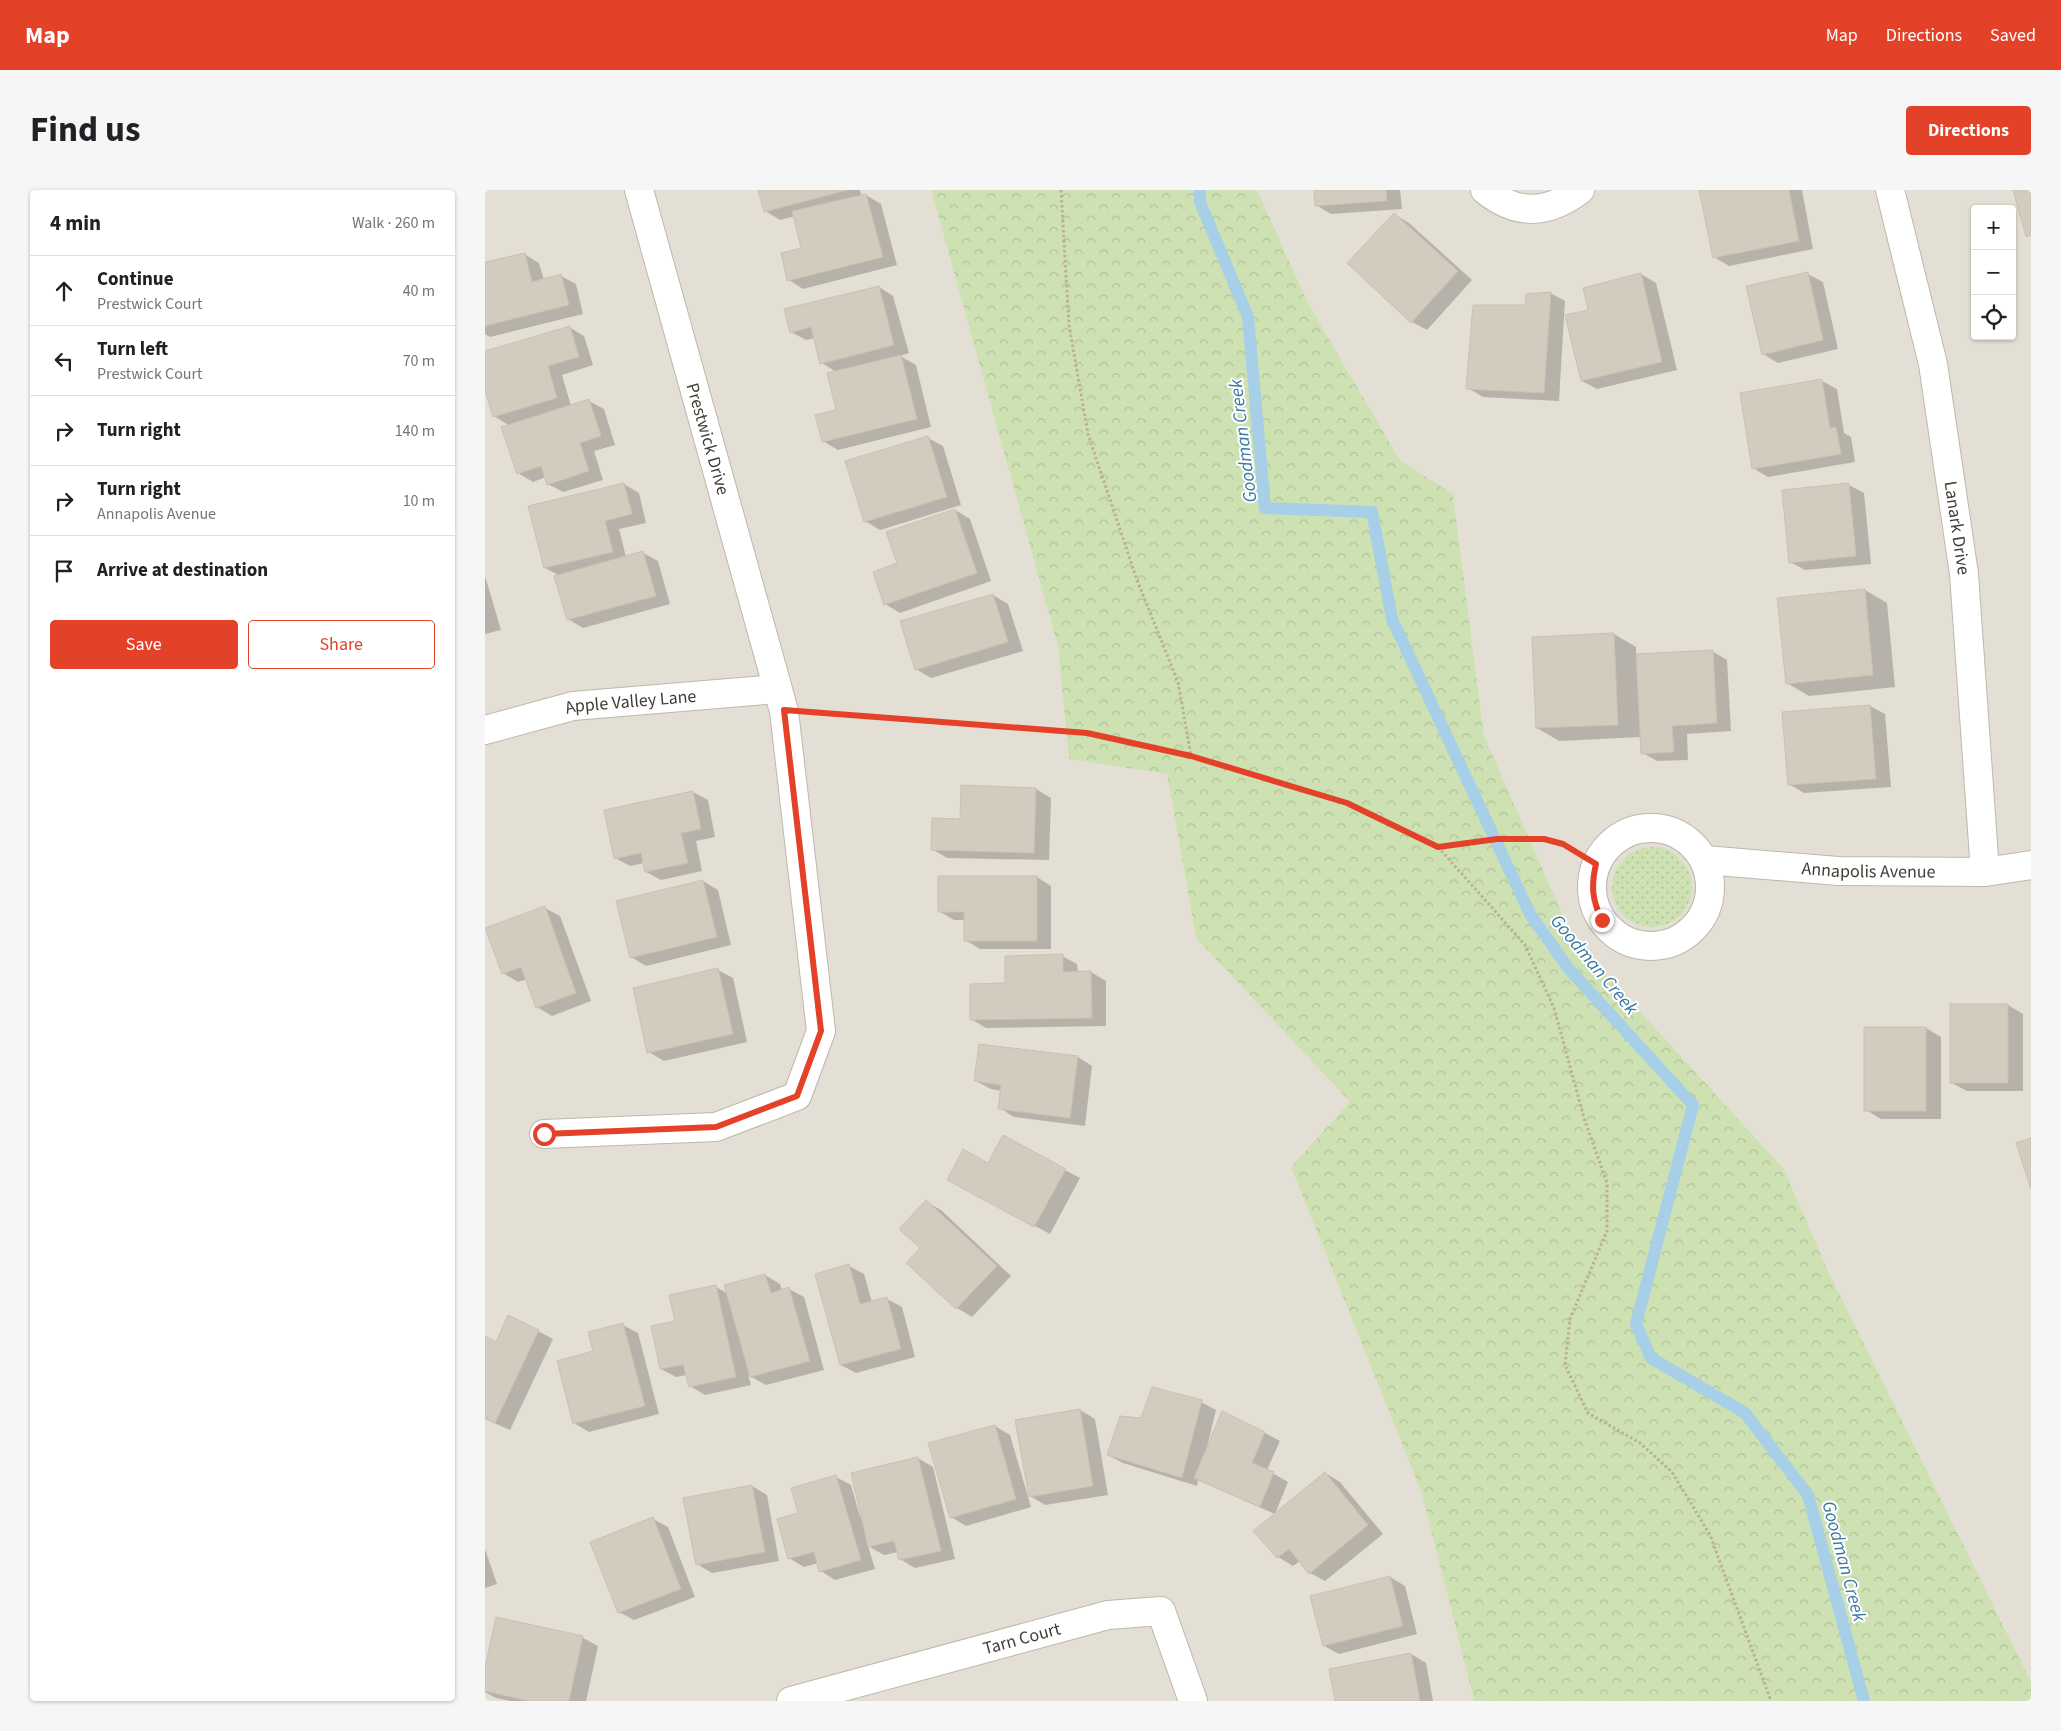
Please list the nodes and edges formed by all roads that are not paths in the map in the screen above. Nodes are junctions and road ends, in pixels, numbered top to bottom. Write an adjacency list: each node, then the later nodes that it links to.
1 (639, 190): 5 (street, Prestwick Drive)
2 (1485, 190): 3 (street)
3 (1580, 190)
4 (1890, 190): 9 (street, Lanark Drive)
5 (781, 700): 6 (street, Apple Valley Lane); 10 (street, Prestwick Drive)
6 (485, 730)
7 (1705, 860): 7 (street); 9 (street, Annapolis Avenue)
8 (2031, 864): 9 (street, Annapolis Avenue)
9 (1985, 872)
10 (544, 1134)
11 (791, 1701): 12 (street, Tarn Court)
12 (1193, 1701)

